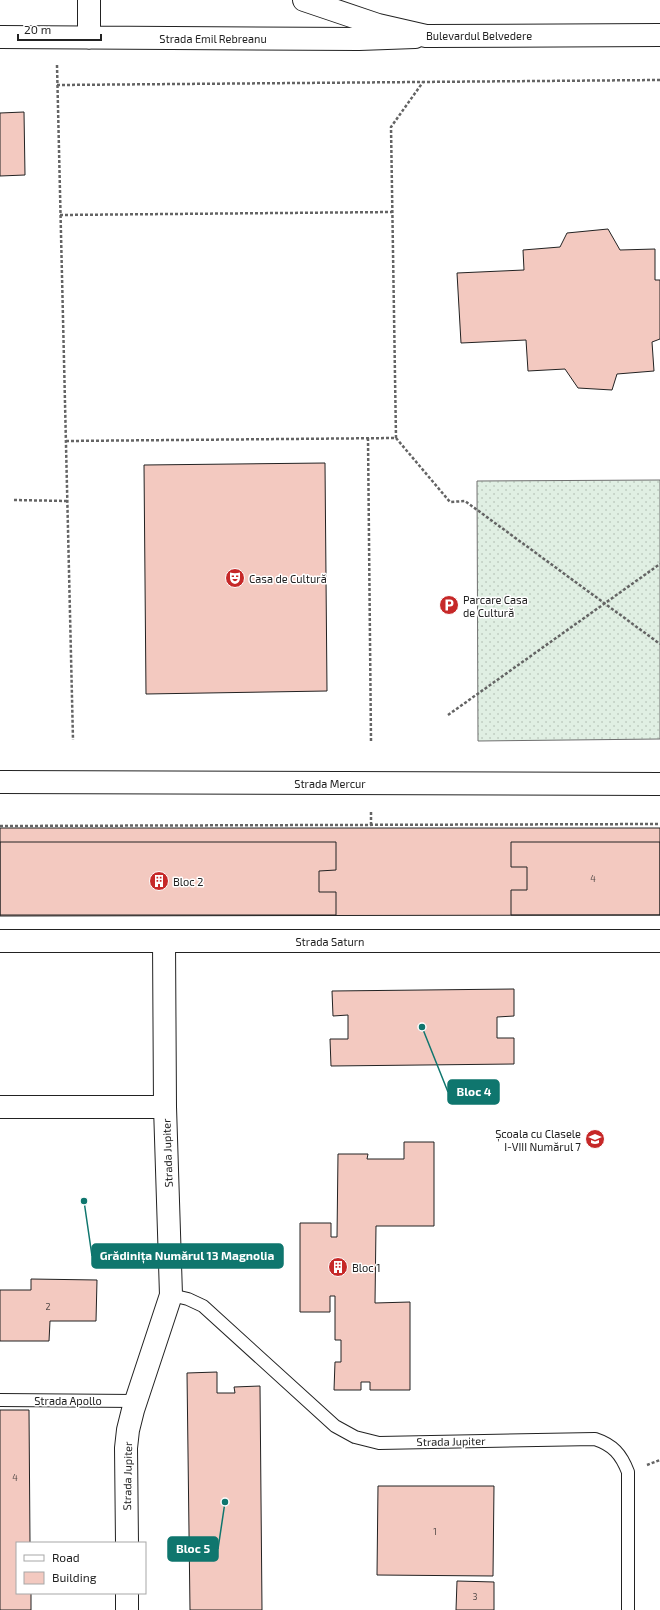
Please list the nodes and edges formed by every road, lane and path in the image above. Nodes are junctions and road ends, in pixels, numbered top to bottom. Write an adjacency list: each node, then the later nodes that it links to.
1 (89, 0): 6 (street)
2 (304, 0): 4 (street, Bulevardul Belvedere)
3 (660, 35): 4 (street, Bulevardul Belvedere)
4 (426, 36): 6 (street, Strada Emil Rebreanu)
5 (0, 38): 6 (street, Strada Emil Rebreanu)
6 (89, 38)
7 (57, 65): 10 (path)
8 (660, 80): 9 (path)
9 (423, 82): 10 (path); 11 (path)
10 (57, 85): 12 (path)
11 (392, 212): 12 (path); 14 (path)
12 (60, 215): 15 (path)
13 (368, 438): 14 (path); 15 (path); 23 (path)
14 (396, 438): 19 (path)
15 (66, 441): 17 (path)
16 (14, 500): 17 (path)
17 (67, 501): 22 (path)
18 (660, 564): 19 (path)
19 (605, 603): 20 (path); 21 (path)
20 (660, 644)
21 (448, 715)
22 (73, 740)
23 (370, 741)
24 (0, 782): 25 (street, Strada Mercur)
25 (660, 784)
26 (370, 812): 28 (path)
27 (660, 824): 28 (path)
28 (371, 825): 29 (path)
29 (0, 826)
30 (0, 941): 31 (street, Strada Saturn)
31 (164, 941): 32 (street, Strada Saturn); 34 (street, Strada Jupiter)
32 (660, 941)
33 (0, 1107): 34 (street, Strada Jupiter)
34 (165, 1107): 35 (street, Strada Jupiter)
35 (171, 1295): 37 (street, Strada Jupiter); 41 (lane, Strada Jupiter)
36 (0, 1400): 37 (lane, Strada Apollo)
37 (136, 1400): 38 (street, Strada Jupiter)
38 (127, 1542)
39 (127, 1594): 40 (street)
40 (127, 1610)
41 (628, 1610)

